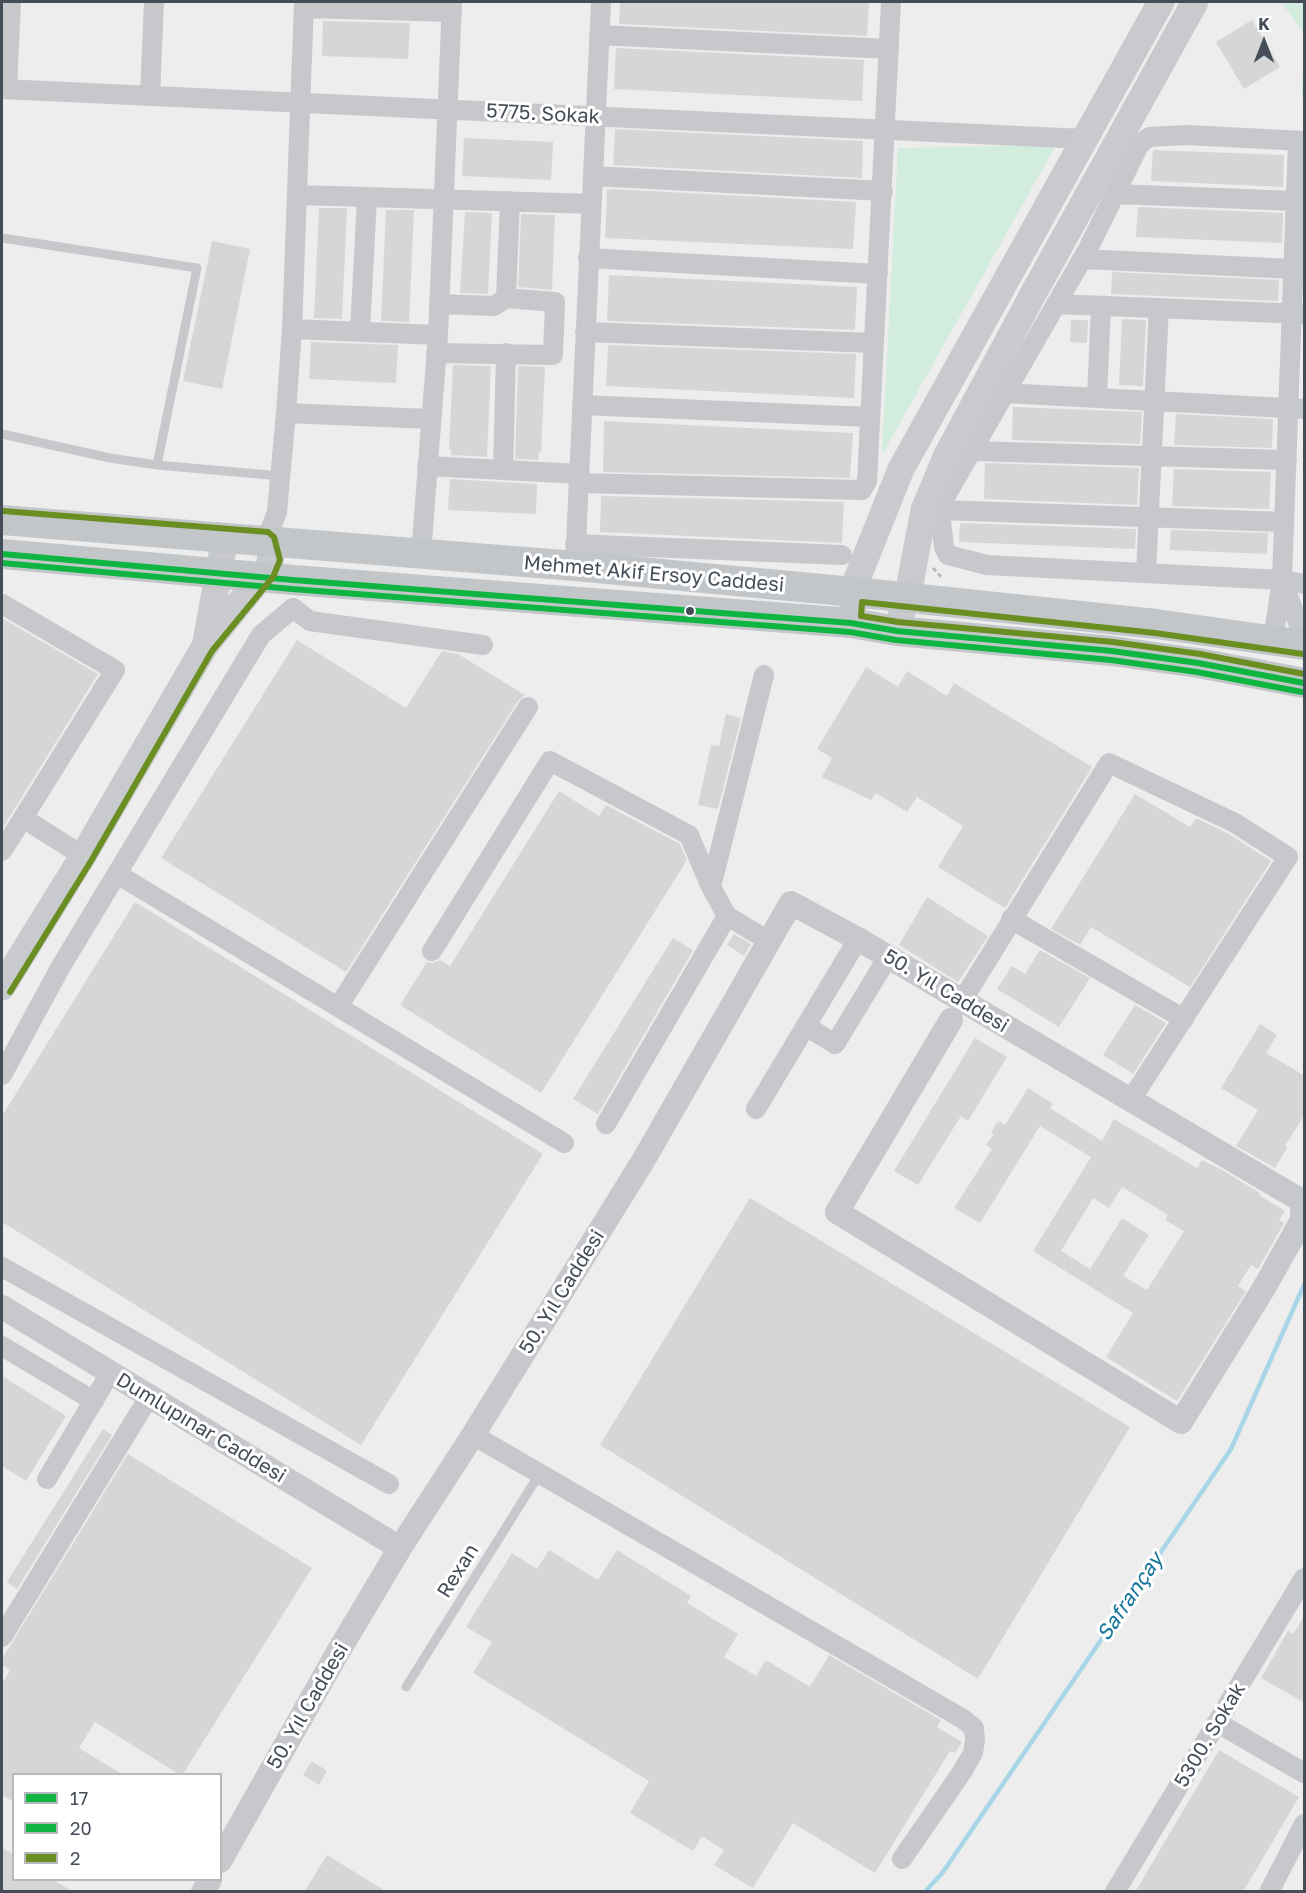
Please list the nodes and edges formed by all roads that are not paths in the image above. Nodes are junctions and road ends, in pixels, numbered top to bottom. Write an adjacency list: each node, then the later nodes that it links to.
1 (11, 2): 12 (street)
2 (154, 2): 13 (street)
3 (601, 2): 10 (street)
4 (891, 2): 11 (street)
5 (1161, 2): 18 (main road)
6 (1196, 2): 80 (main road)
7 (304, 4): 8 (street); 14 (street)
8 (378, 6): 9 (street)
9 (452, 7): 15 (street)
10 (599, 35): 11 (street); 16 (street)
11 (889, 49): 17 (street)
12 (4, 89): 13 (street, 5775. Sokak)
13 (150, 96): 14 (street, 5775. Sokak)
14 (300, 103): 15 (street, 5775. Sokak); 23 (street)
15 (448, 110): 16 (street, 5775. Sokak); 25 (street)
16 (596, 117): 17 (street, 5775. Sokak); 20 (street)
17 (885, 130): 18 (street, 5775. Sokak); 21 (street)
18 (1084, 139): 78 (main road)
19 (1301, 141): 22 (street); 27 (street)
20 (593, 176): 21 (street); 28 (street)
21 (883, 191): 33 (street)
22 (1115, 194): 27 (street); 31 (street)
23 (297, 195): 24 (street); 40 (street)
24 (366, 197): 25 (street); 41 (street)
25 (444, 199): 26 (street); 35 (street)
26 (510, 201): 28 (street); 34 (street)
27 (1296, 201): 32 (street)
28 (592, 204): 30 (street)
29 (2, 238): 58 (lane)
30 (588, 258): 33 (street); 42 (street)
31 (1082, 259): 32 (street); 36 (street)
32 (1294, 269): 39 (street)
33 (878, 274): 43 (street)
34 (506, 298): 35 (street); 45 (street)
35 (439, 304): 44 (street)
36 (1056, 304): 37 (street); 46 (street)
37 (1101, 306): 38 (street); 47 (street)
38 (1159, 308): 39 (street); 48 (street)
39 (1298, 313): 50 (street)
40 (292, 329): 41 (street); 51 (street)
41 (360, 331): 44 (street)
42 (585, 332): 43 (street); 49 (street)
43 (874, 343): 52 (street)
44 (437, 344): 45 (street); 53 (street)
45 (506, 353): 60 (street)
46 (1004, 393): 47 (street); 55 (street)
47 (1097, 398): 48 (street)
48 (1154, 401): 50 (street); 56 (street)
49 (582, 405): 52 (street); 62 (street)
50 (1297, 409): 57 (street)
51 (286, 413): 53 (street); 61 (street)
52 (870, 417): 62 (street)
53 (430, 419): 59 (street)
54 (2, 434): 58 (lane)
55 (971, 451): 56 (street); 63 (street)
56 (1151, 456): 57 (street); 64 (street)
57 (1287, 459): 66 (street)
58 (157, 465): 61 (lane)
59 (427, 466): 60 (street); 70 (street)
60 (503, 470): 62 (street)
61 (281, 476): 68 (street)
62 (579, 478): 71 (street)
63 (942, 510): 64 (street); 73 (street)
64 (1149, 517): 66 (street); 73 (street)
65 (2, 520): 67 (main road, Mehmet Akif Ersoy Caddesi)
66 (1284, 522): 76 (street)
67 (232, 539): 68 (main road, Mehmet Akif Ersoy Caddesi); 74 (main road)
68 (266, 541): 70 (main road, Mehmet Akif Ersoy Caddesi); 75 (main road)
69 (2, 554): 74 (main road, Mehmet Akif Ersoy Caddesi)
70 (421, 554): 71 (main road, Mehmet Akif Ersoy Caddesi)
71 (575, 555): 72 (street); 78 (main road, Mehmet Akif Ersoy Caddesi)
72 (842, 555)
73 (1146, 572): 76 (street)
74 (218, 573): 75 (main road, Mehmet Akif Ersoy Caddesi); 86 (main road)
75 (261, 577): 79 (main road, Mehmet Akif Ersoy Caddesi); 86 (main road)
76 (1282, 580): 77 (street); 84 (street); 84 (street)
77 (1305, 584)
78 (854, 592): 80 (main road, Mehmet Akif Ersoy Caddesi); 82 (main road)
79 (293, 594): 82 (main road, Mehmet Akif Ersoy Caddesi); 85 (street); 93 (street)
80 (906, 597): 83 (main road); 84 (main road, Mehmet Akif Ersoy Caddesi)
81 (2, 604): 90 (street)
82 (851, 623): 83 (main road, Mehmet Akif Ersoy Caddesi)
83 (897, 631): 88 (main road, Mehmet Akif Ersoy Caddesi)
84 (1293, 643)
85 (483, 645)
86 (205, 646): 92 (main road)
87 (764, 675): 94 (street)
88 (1305, 683)
89 (528, 707): 103 (street)
90 (23, 818): 91 (street); 92 (street)
91 (2, 851)
92 (83, 856): 101 (main road)
93 (117, 874): 103 (street); 108 (street)
94 (711, 887): 95 (street); 99 (street)
95 (727, 916): 98 (street); 111 (street)
96 (1011, 919): 105 (street); 106 (street); 106 (street)
97 (858, 939): 98 (street, 50. Yıl Caddesi); 100 (street, 50. Yıl Caddesi); 102 (street)
98 (769, 941): 119 (street, 50. Yıl Caddesi)
99 (432, 951)
100 (888, 957): 104 (street); 105 (street, 50. Yıl Caddesi)
101 (2, 987)
102 (827, 991): 104 (street); 107 (street)
103 (338, 1007): 112 (street)
104 (856, 1008): 107 (street)
105 (956, 1010): 109 (street, 50. Yıl Caddesi); 109 (street, 50. Yıl Caddesi)
106 (1184, 1019): 109 (street)
107 (806, 1026): 110 (street)
108 (2, 1075)
109 (1130, 1101)
110 (756, 1108)
111 (606, 1124)
112 (564, 1143)
113 (2, 1267): 122 (street)
114 (2, 1307): 116 (street, Dumlupınar Caddesi)
115 (2, 1346): 118 (street)
116 (110, 1373): 117 (street, Dumlupınar Caddesi); 118 (street)
117 (148, 1397): 123 (street, Dumlupınar Caddesi); 125 (street)
118 (94, 1401): 121 (street)
119 (473, 1435): 120 (street); 123 (street, 50. Yıl Caddesi)
120 (540, 1473): 126 (lane, Rexan); 131 (street)
121 (47, 1479)
122 (389, 1484)
123 (400, 1548): 130 (street, 50. Yıl Caddesi)
124 (1305, 1578): 127 (street, 5300. Sokak)
125 (2, 1637)
126 (406, 1687)
127 (1218, 1723): 128 (street); 132 (street, 5300. Sokak)
128 (1305, 1773)
129 (1305, 1824): 133 (street)
130 (222, 1857)
131 (902, 1859)
132 (1115, 1892)
133 (1269, 1892)

